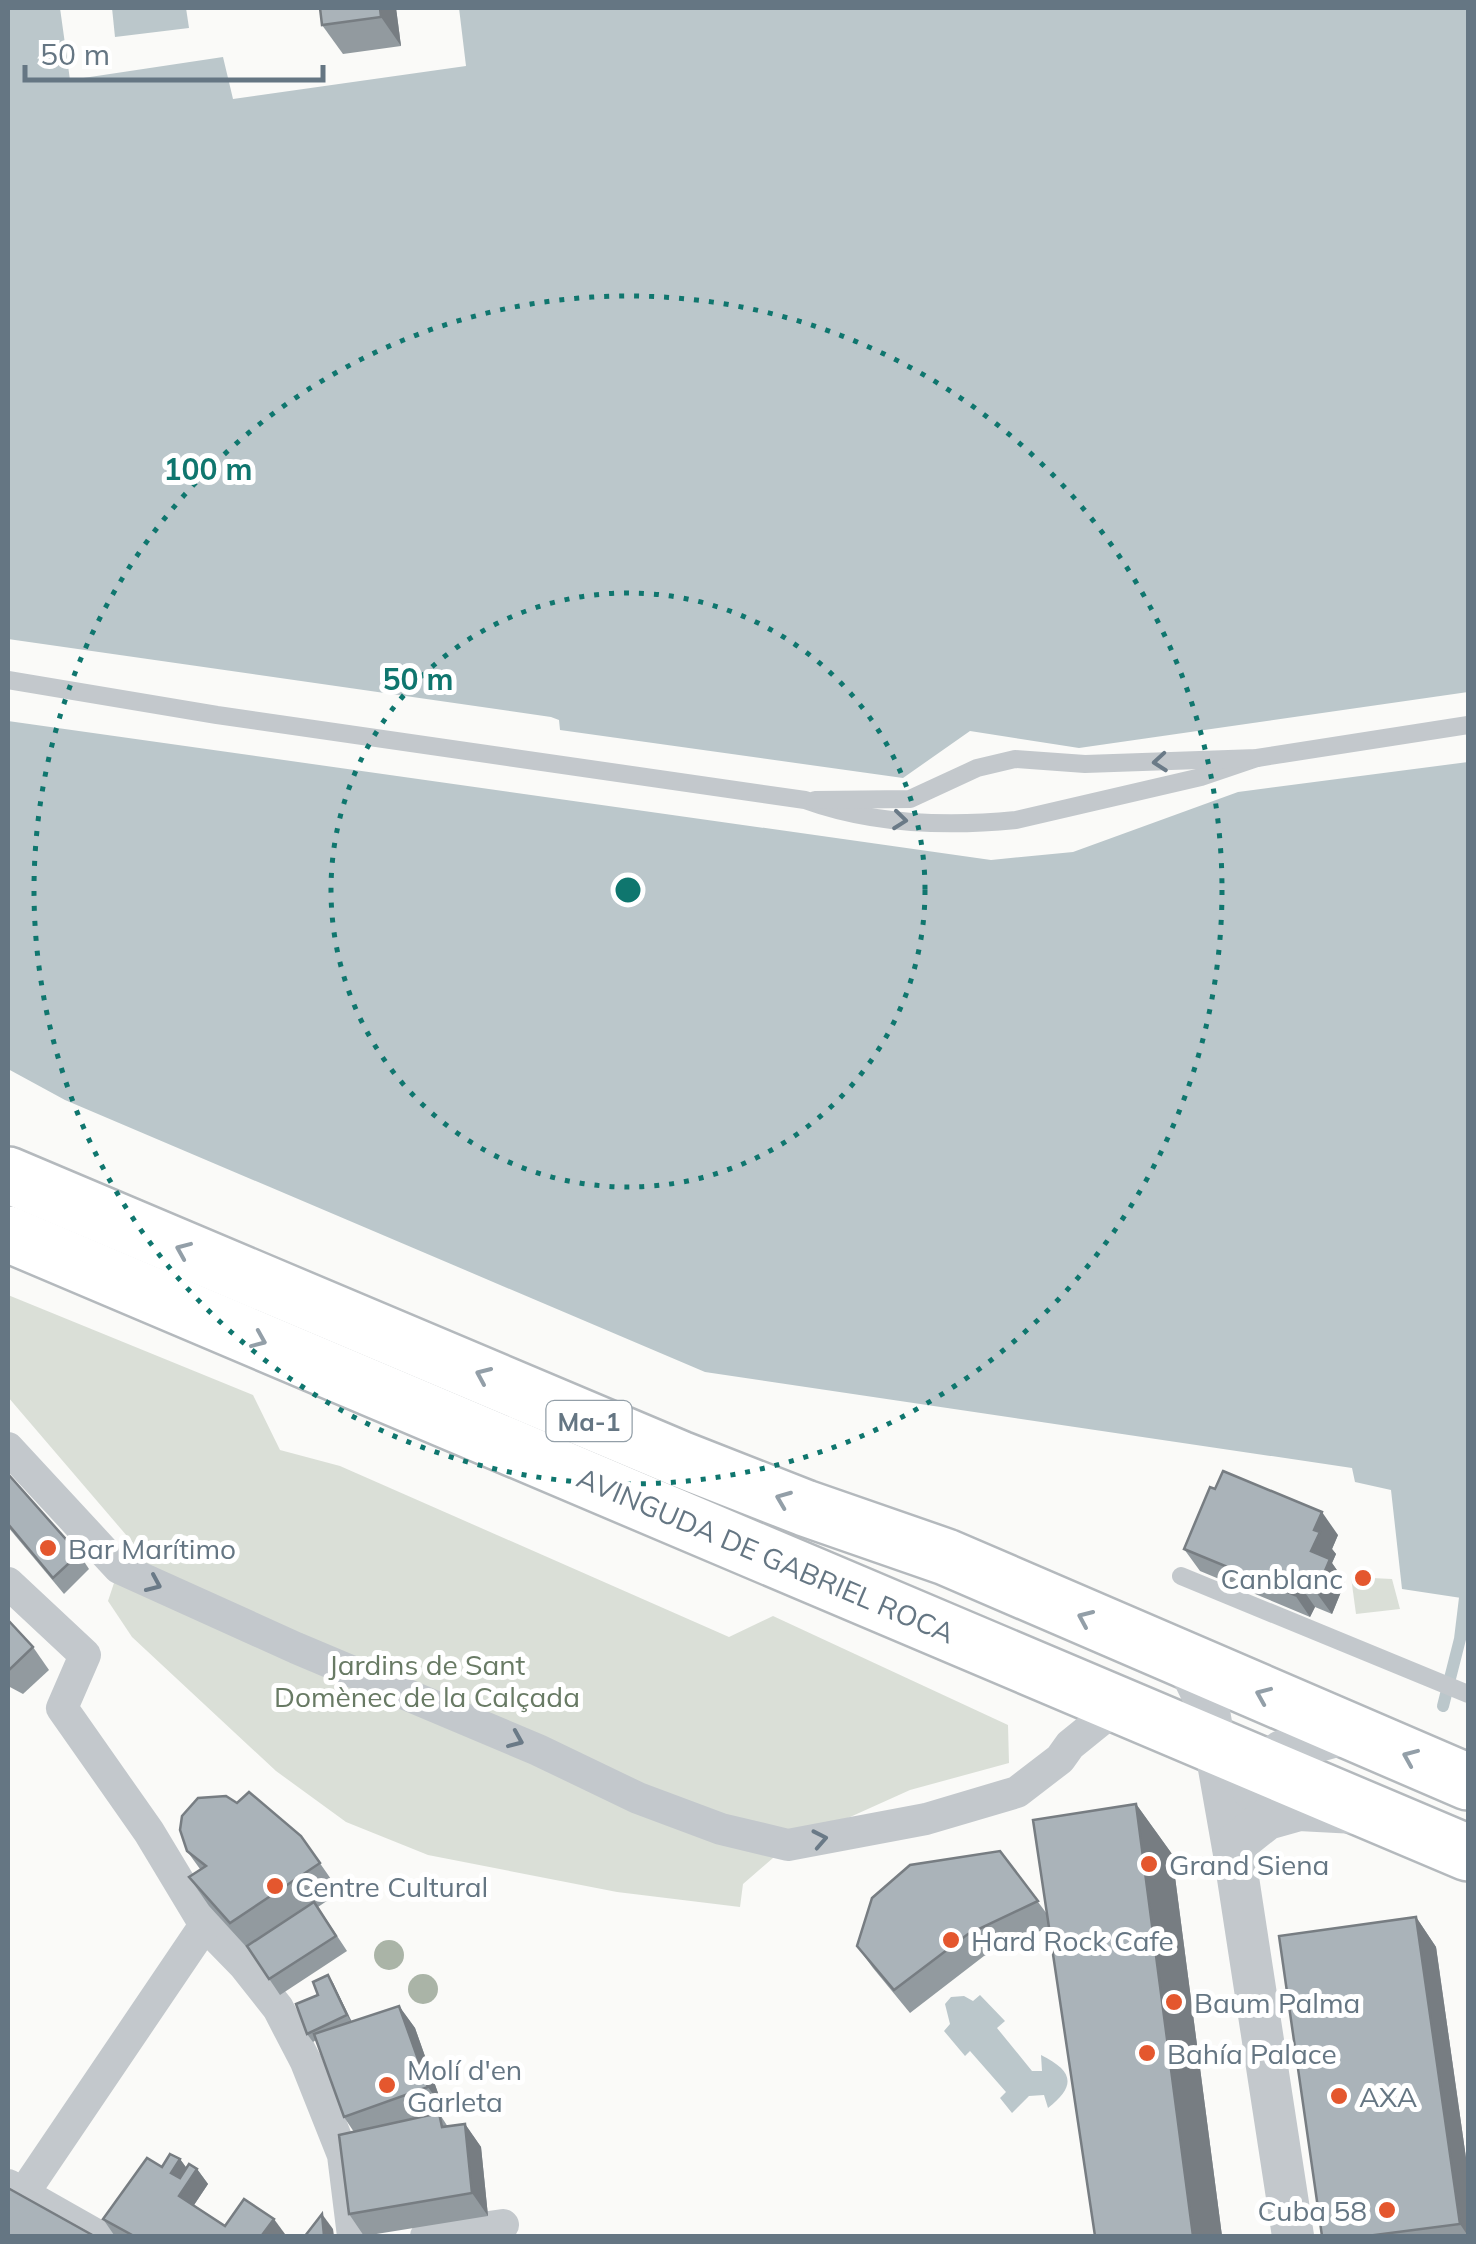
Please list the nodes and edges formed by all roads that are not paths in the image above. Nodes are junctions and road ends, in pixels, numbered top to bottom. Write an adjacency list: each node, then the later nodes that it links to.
1 (8, 680): 4 (lane)
2 (1468, 725): 3 (lane)
3 (1257, 758): 4 (lane, one-way to 4); 4 (lane, one-way to 3)
4 (805, 800)
5 (8, 1175): 10 (highway, AVINGUDA DE GABRIEL ROCA / Ma-1, one-way to 5)
6 (8, 1234): 12 (highway, AVINGUDA DE GABRIEL ROCA / Ma-1, one-way to 12)
7 (8, 1448): 12 (street, one-way to 12)
8 (1181, 1576): 11 (lane)
9 (8, 1583): 19 (street)
10 (1175, 1657): 13 (highway, AVINGUDA DE GABRIEL ROCA / Ma-1, one-way to 10); 14 (street)
11 (1468, 1694)
12 (1126, 1707): 14 (highway, AVINGUDA DE GABRIEL ROCA / Ma-1)
13 (1351, 1732): 14 (street); 15 (highway, AVINGUDA DE GABRIEL ROCA / Ma-1, one-way to 13)
14 (1239, 1756): 16 (highway, AVINGUDA DE GABRIEL ROCA / Ma-1); 17 (street)
15 (1468, 1782)
16 (1380, 1816): 17 (street); 18 (highway, AVINGUDA DE GABRIEL ROCA / Ma-1)
17 (1232, 1846): 25 (street)
18 (1468, 1854)
19 (205, 1925): 20 (street); 23 (street)
20 (15, 2190): 22 (street)
21 (502, 2225): 24 (street)
22 (98, 2236)
23 (353, 2236)
24 (426, 2236)
25 (1293, 2236)

